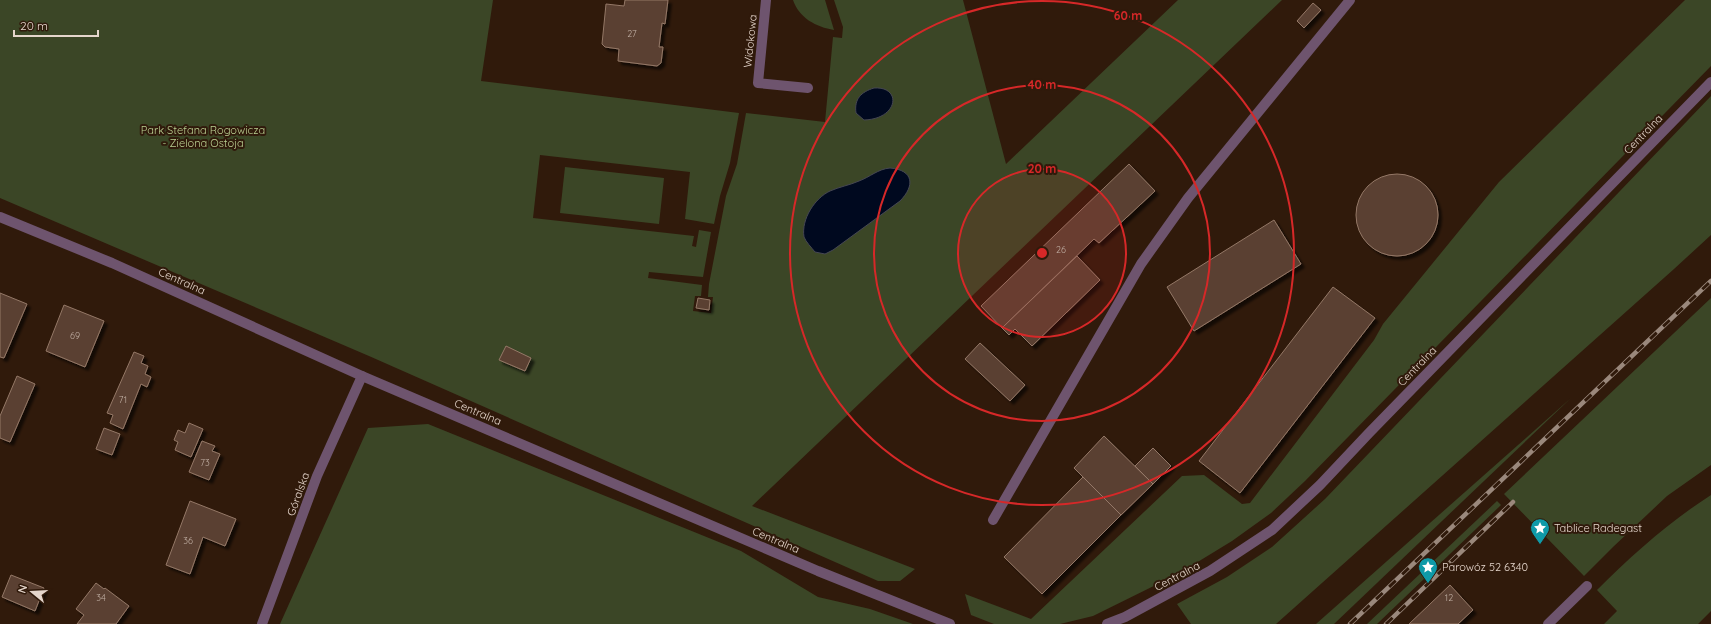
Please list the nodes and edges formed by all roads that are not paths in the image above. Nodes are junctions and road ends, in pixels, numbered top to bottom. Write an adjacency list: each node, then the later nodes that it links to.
1 (766, 0): 4 (street, Widokowa)
2 (1349, 2): 7 (street)
3 (1711, 82): 11 (street, Centralna)
4 (808, 88)
5 (0, 217): 6 (street, Centralna)
6 (362, 376): 9 (street, Góralska); 10 (street, Centralna)
7 (993, 520)
8 (1587, 586): 12 (street)
9 (262, 624)
10 (950, 624)
11 (1107, 624)
12 (1548, 624)

